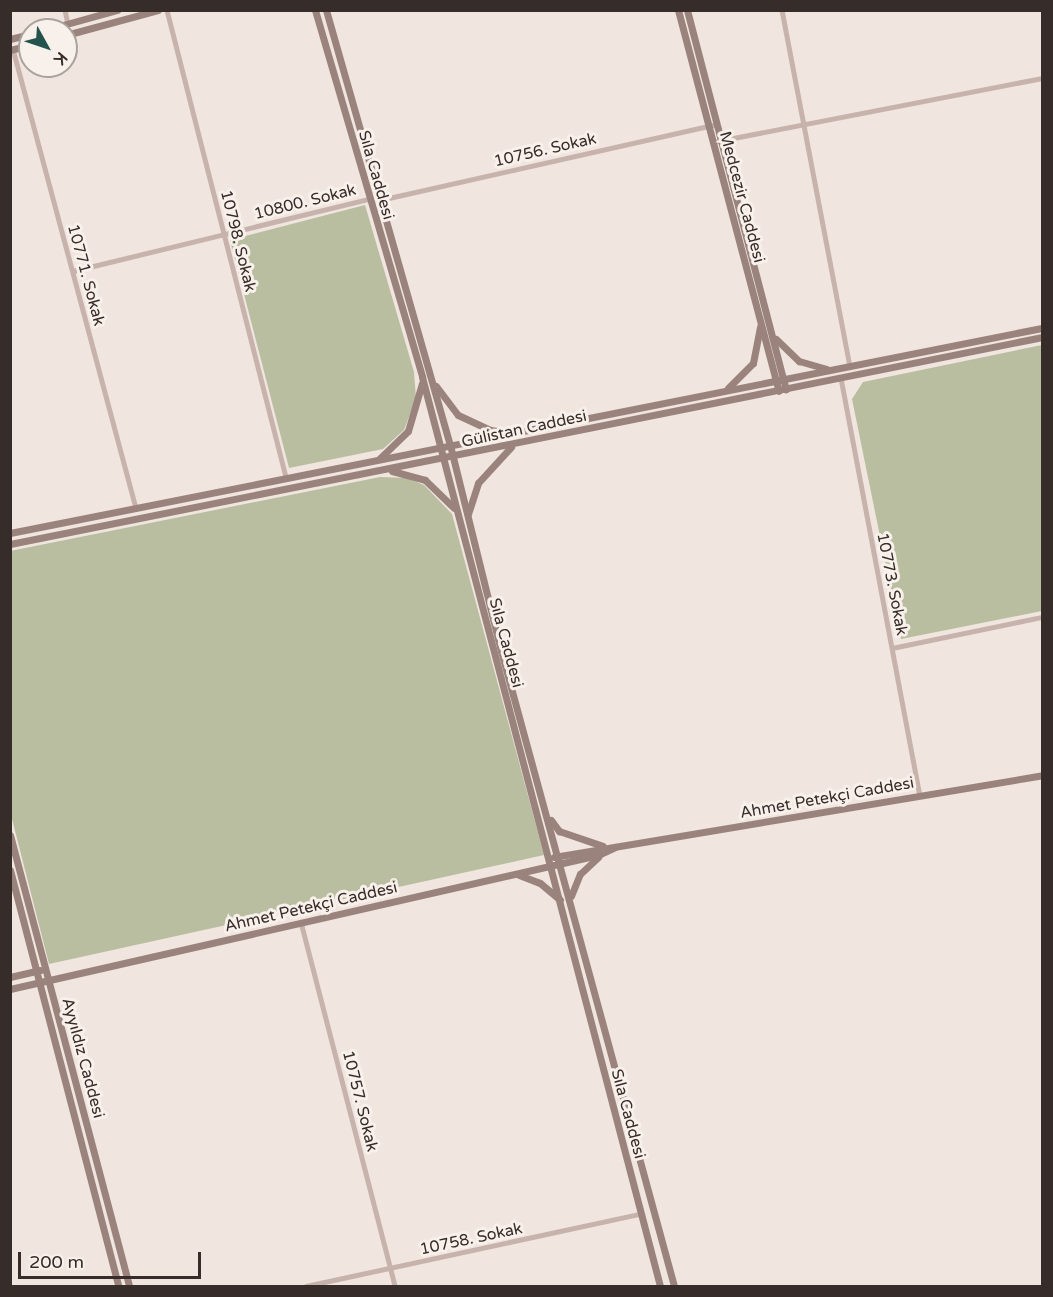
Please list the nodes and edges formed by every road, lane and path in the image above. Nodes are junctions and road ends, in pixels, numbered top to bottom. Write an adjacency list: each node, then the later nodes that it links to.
1 (117, 10): 11 (street)
2 (127, 10): 10 (street)
3 (158, 10): 10 (street)
4 (167, 10): 20 (street, 10798. Sokak)
5 (315, 10): 18 (street, Sıla Caddesi)
6 (326, 10): 19 (street, Sıla Caddesi)
7 (678, 10): 16 (street, Medcezir Caddesi)
8 (687, 10): 16 (street, Medcezir Caddesi)
9 (782, 10): 15 (street)
10 (129, 19): 12 (street)
11 (78, 21)
12 (78, 32)
13 (12, 50): 21 (street, 10771. Sokak)
14 (1042, 78): 15 (street)
15 (805, 123): 17 (street); 26 (street)
16 (712, 125): 17 (street, Medcezir Caddesi); 19 (street, 10756. Sokak)
17 (717, 141): 22 (street, Medcezir Caddesi); 24 (street, Medcezir Caddesi)
18 (369, 199): 20 (street, 10800. Sokak); 28 (street, Sıla Caddesi)
19 (380, 200): 29 (street, Sıla Caddesi)
20 (224, 234): 21 (street, 10800. Sokak); 42 (street, 10798. Sokak)
21 (73, 271): 43 (street, 10771. Sokak)
22 (759, 313): 31 (street, Medcezir Caddesi); 32 (street)
23 (1042, 328): 26 (street, Gülistan Caddesi)
24 (772, 332): 27 (street); 31 (street, Medcezir Caddesi)
25 (1042, 337): 30 (street, Gülistan Caddesi)
26 (850, 366): 27 (street, Gülistan Caddesi)
27 (835, 369): 31 (street, Gülistan Caddesi)
28 (422, 377): 37 (street, Sıla Caddesi); 40 (street)
29 (431, 377): 34 (street); 35 (street, Sıla Caddesi)
30 (841, 378): 33 (street, Gülistan Caddesi); 49 (street, 10773. Sokak)
31 (781, 379): 32 (street, Gülistan Caddesi); 33 (street, Medcezir Caddesi)
32 (726, 390): 34 (street, Gülistan Caddesi)
33 (783, 390): 36 (street, Gülistan Caddesi)
34 (511, 433): 35 (street, Gülistan Caddesi)
35 (450, 445): 37 (street, Gülistan Caddesi); 38 (street, Sıla Caddesi)
36 (514, 445): 38 (street, Gülistan Caddesi); 45 (street)
37 (439, 447): 39 (street, Sıla Caddesi); 40 (street, Gülistan Caddesi)
38 (453, 458): 39 (street, Gülistan Caddesi); 45 (street, Sıla Caddesi)
39 (442, 460): 41 (street, Gülistan Caddesi); 44 (street, Sıla Caddesi)
40 (377, 461): 42 (street, Gülistan Caddesi)
41 (383, 471): 44 (street); 47 (street, Gülistan Caddesi)
42 (286, 478): 43 (street, Gülistan Caddesi)
43 (136, 507): 46 (street, Gülistan Caddesi)
44 (458, 513): 56 (street, Sıla Caddesi)
45 (467, 516): 52 (street, Sıla Caddesi)
46 (10, 533)
47 (10, 544)
48 (1042, 617): 49 (street)
49 (892, 648): 51 (street, 10773. Sokak)
50 (1042, 775): 51 (street, Ahmet Petekçi Caddesi)
51 (920, 795): 54 (street, Ahmet Petekçi Caddesi)
52 (547, 815): 54 (street); 55 (street, Sıla Caddesi)
53 (10, 835): 64 (street, Ayyıldız Caddesi)
54 (606, 849): 55 (street, Ahmet Petekçi Caddesi); 57 (street, Ahmet Petekçi Caddesi); 61 (street)
55 (558, 856): 56 (street, Ahmet Petekçi Caddesi); 57 (street, Sıla Caddesi)
56 (550, 858): 58 (street, Sıla Caddesi)
57 (561, 864): 58 (street, Ahmet Petekçi Caddesi); 61 (street, Sıla Caddesi)
58 (552, 866): 60 (street, Ahmet Petekçi Caddesi); 62 (street, Sıla Caddesi)
59 (10, 870): 65 (street, Ayyıldız Caddesi)
60 (514, 874): 62 (street); 63 (street, Ahmet Petekçi Caddesi)
61 (570, 898): 77 (street, Sıla Caddesi)
62 (562, 901): 70 (street, Sıla Caddesi)
63 (301, 922): 67 (street, Ahmet Petekçi Caddesi); 71 (street, 10757. Sokak)
64 (45, 969): 65 (street); 67 (street, Ayyıldız Caddesi)
65 (37, 971): 66 (street); 68 (street, Ayyıldız Caddesi)
66 (10, 977)
67 (49, 981): 68 (street, Ahmet Petekçi Caddesi); 73 (street, Ayyıldız Caddesi)
68 (40, 983): 69 (street, Ahmet Petekçi Caddesi); 72 (street, Ayyıldız Caddesi)
69 (10, 990)
70 (640, 1214): 71 (street, 10758. Sokak); 76 (street, Sıla Caddesi)
71 (390, 1268): 74 (street, 10758. Sokak); 75 (street, 10757. Sokak)
72 (118, 1287)
73 (129, 1287)
74 (306, 1287)
75 (395, 1287)
76 (660, 1287)
77 (674, 1287)

